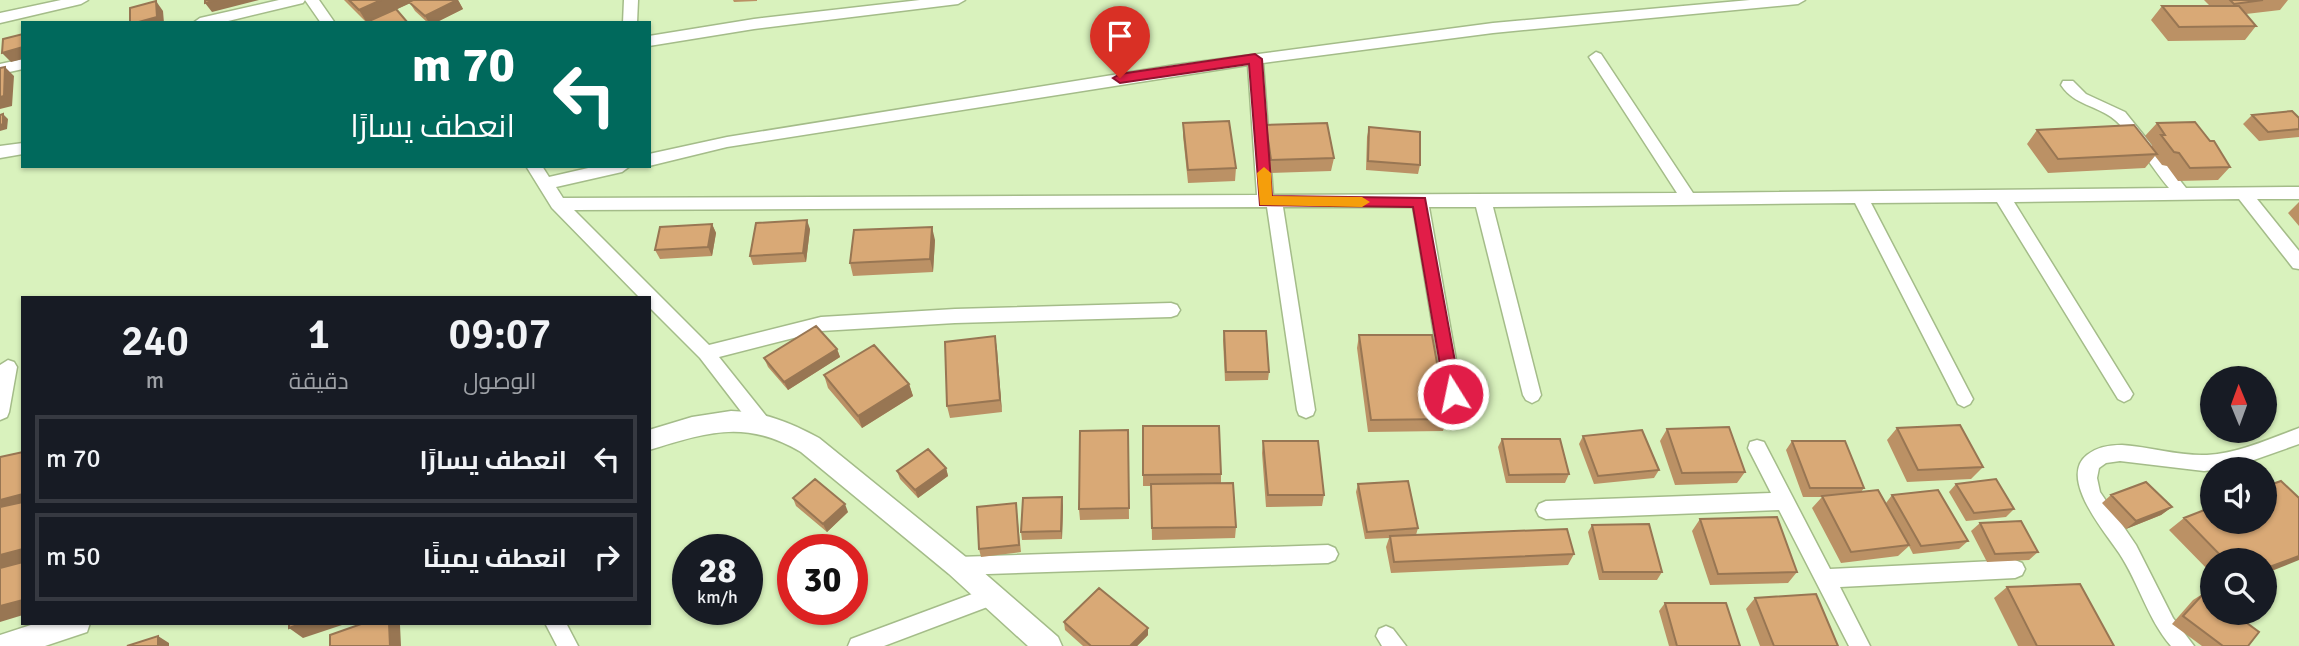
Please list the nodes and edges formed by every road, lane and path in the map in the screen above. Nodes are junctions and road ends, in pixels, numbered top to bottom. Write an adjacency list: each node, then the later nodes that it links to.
1 (81, 0): 7 (street)
2 (298, 0): 8 (street)
3 (312, 0): 9 (street)
4 (631, 0): 10 (street)
5 (958, 0): 11 (street)
6 (1798, 0): 13 (street)
7 (0, 18)
8 (209, 21)
9 (327, 21)
10 (630, 21)
11 (651, 41)
12 (1596, 57): 28 (street)
13 (1255, 59): 19 (street); 29 (street)
14 (21, 64): 15 (street)
15 (0, 69)
16 (2068, 85): 25 (street)
17 (21, 148): 18 (street)
18 (0, 152)
19 (651, 160)
20 (535, 168): 22 (street)
21 (613, 168): 22 (street)
22 (545, 184): 32 (street)
23 (2243, 193): 24 (street); 25 (street); 33 (street)
24 (2299, 193)
25 (2182, 194): 26 (street)
26 (2002, 196): 27 (street); 40 (street)
27 (1860, 197): 28 (street); 42 (street)
28 (1689, 199): 31 (street)
29 (1269, 201): 30 (street); 32 (street); 43 (street)
30 (1420, 201): 31 (street); 39 (street)
31 (1483, 201): 41 (street)
32 (558, 204): 34 (street)
33 (2299, 263)
34 (649, 296)
35 (651, 298): 37 (street)
36 (1171, 310): 37 (street)
37 (706, 353): 45 (street)
38 (8, 367): 44 (street)
39 (1453, 394)
40 (2124, 394)
41 (1532, 395)
42 (1964, 398)
43 (1306, 410)
44 (0, 412)
45 (760, 422): 47 (street); 52 (street)
46 (2299, 436): 63 (street)
47 (651, 439)
48 (1757, 448): 49 (street)
49 (1785, 501): 50 (street); 54 (street)
50 (1546, 510)
51 (1328, 554): 52 (street)
52 (958, 566): 55 (street)
53 (2015, 569): 54 (street)
54 (1825, 578): 62 (street)
55 (991, 596): 60 (street); 61 (street)
56 (71, 625): 58 (street)
57 (556, 625): 59 (street)
58 (17, 644)
59 (568, 646)
60 (858, 646)
61 (1048, 646)
62 (1860, 646)
63 (2184, 646)

